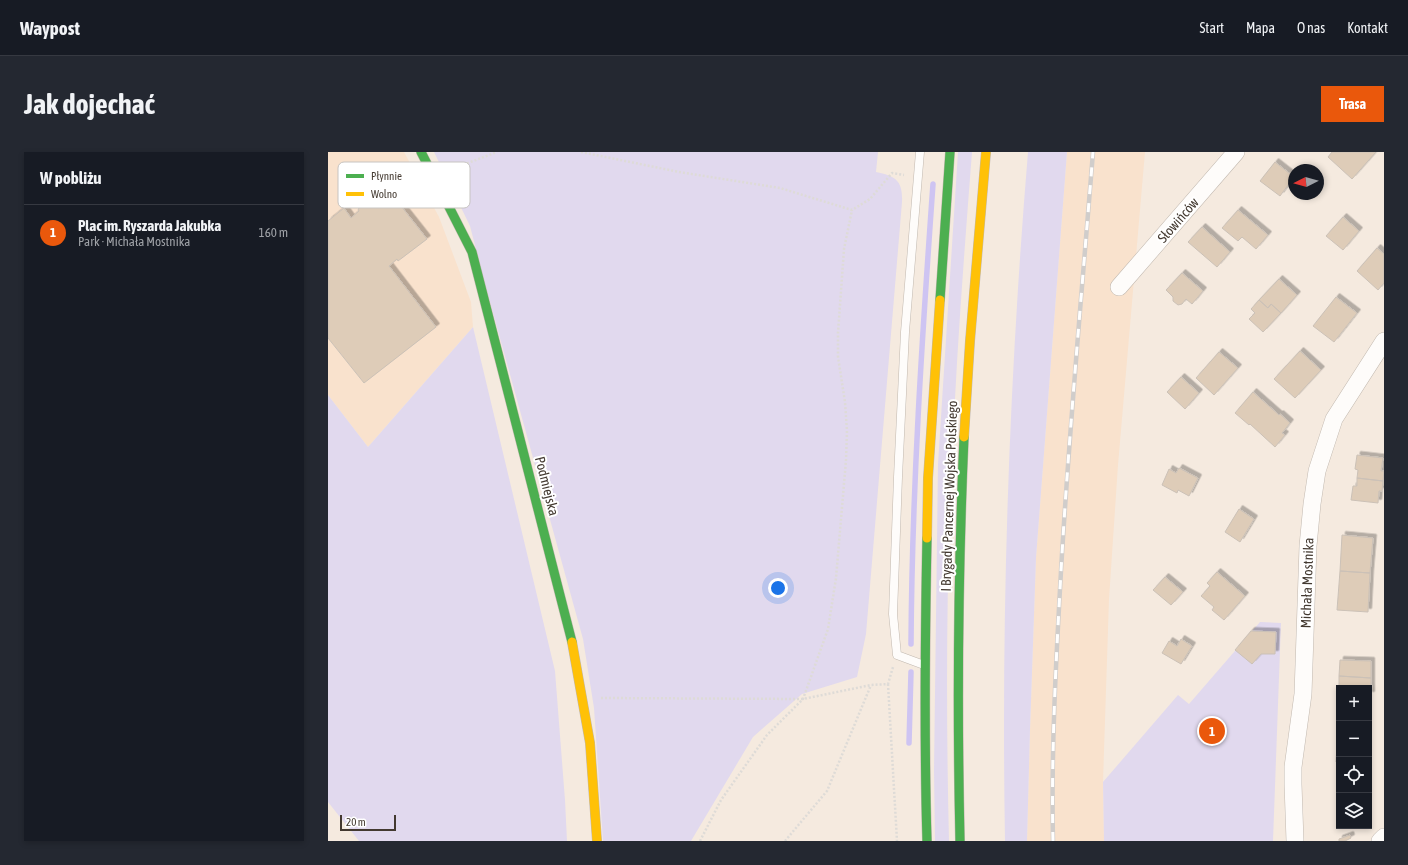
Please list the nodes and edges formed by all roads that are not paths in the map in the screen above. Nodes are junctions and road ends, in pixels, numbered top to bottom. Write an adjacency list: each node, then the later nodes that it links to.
1 (421, 152): 6 (main road, Podmiejska)
2 (920, 152): 10 (lane)
3 (950, 152): 10 (main road, I Brygady Pancernej Wojska Polskiego)
4 (986, 152): 14 (main road, I Brygady Pancernej Wojska Polskiego)
5 (1236, 152): 8 (street, Słowińców)
6 (426, 162)
7 (449, 208): 12 (main road, Podmiejska)
8 (1119, 287)
9 (1384, 342): 15 (street, Michała Mostnika)
10 (925, 665): 13 (main road, I Brygady Pancernej Wojska Polskiego)
11 (1384, 837): 16 (street)
12 (598, 841)
13 (927, 841)
14 (960, 841)
15 (1295, 841)
16 (1380, 841)

